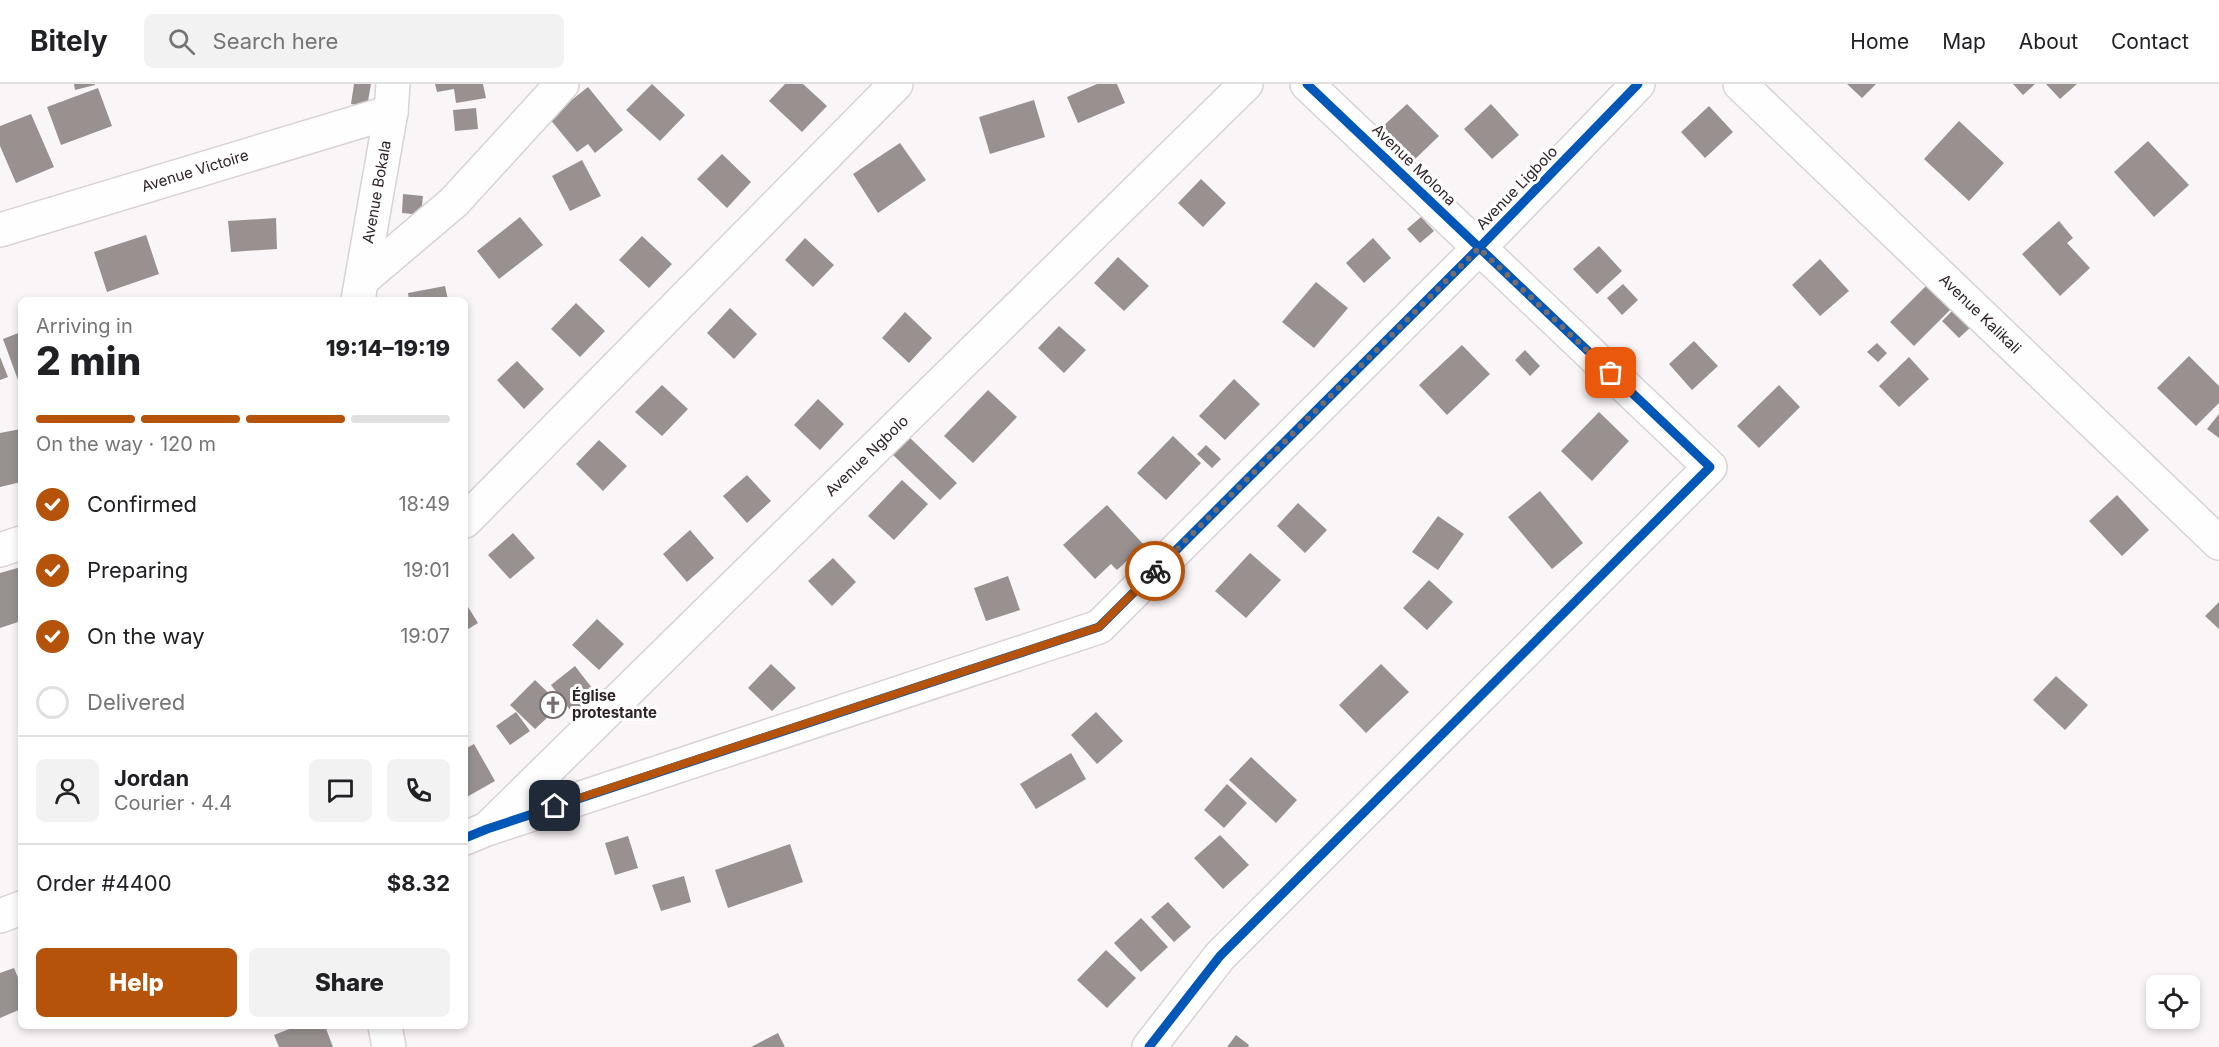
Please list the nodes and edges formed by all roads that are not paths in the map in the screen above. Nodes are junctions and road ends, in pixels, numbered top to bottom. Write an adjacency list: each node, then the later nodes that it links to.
1 (562, 84): 10 (street)
2 (896, 84): 11 (street)
3 (1246, 84): 15 (street, Avenue Ngbolo)
4 (1307, 84): 9 (street, Avenue Molona)
5 (1638, 84): 9 (street, Avenue Ligbolo)
6 (1740, 84): 12 (street, Avenue Kalikali)
7 (392, 98): 8 (street, Avenue Victoire); 10 (street, Avenue Bokala)
8 (0, 230)
9 (1479, 248): 15 (street, Avenue Ligbolo); 20 (street, Avenue Molona)
10 (360, 290)
11 (468, 518)
12 (2219, 543)
13 (18, 544): 14 (street)
14 (0, 550)
15 (476, 834)
16 (18, 909): 17 (street)
17 (0, 916)
18 (385, 1029): 19 (street)
19 (389, 1047)
20 (1149, 1047)

